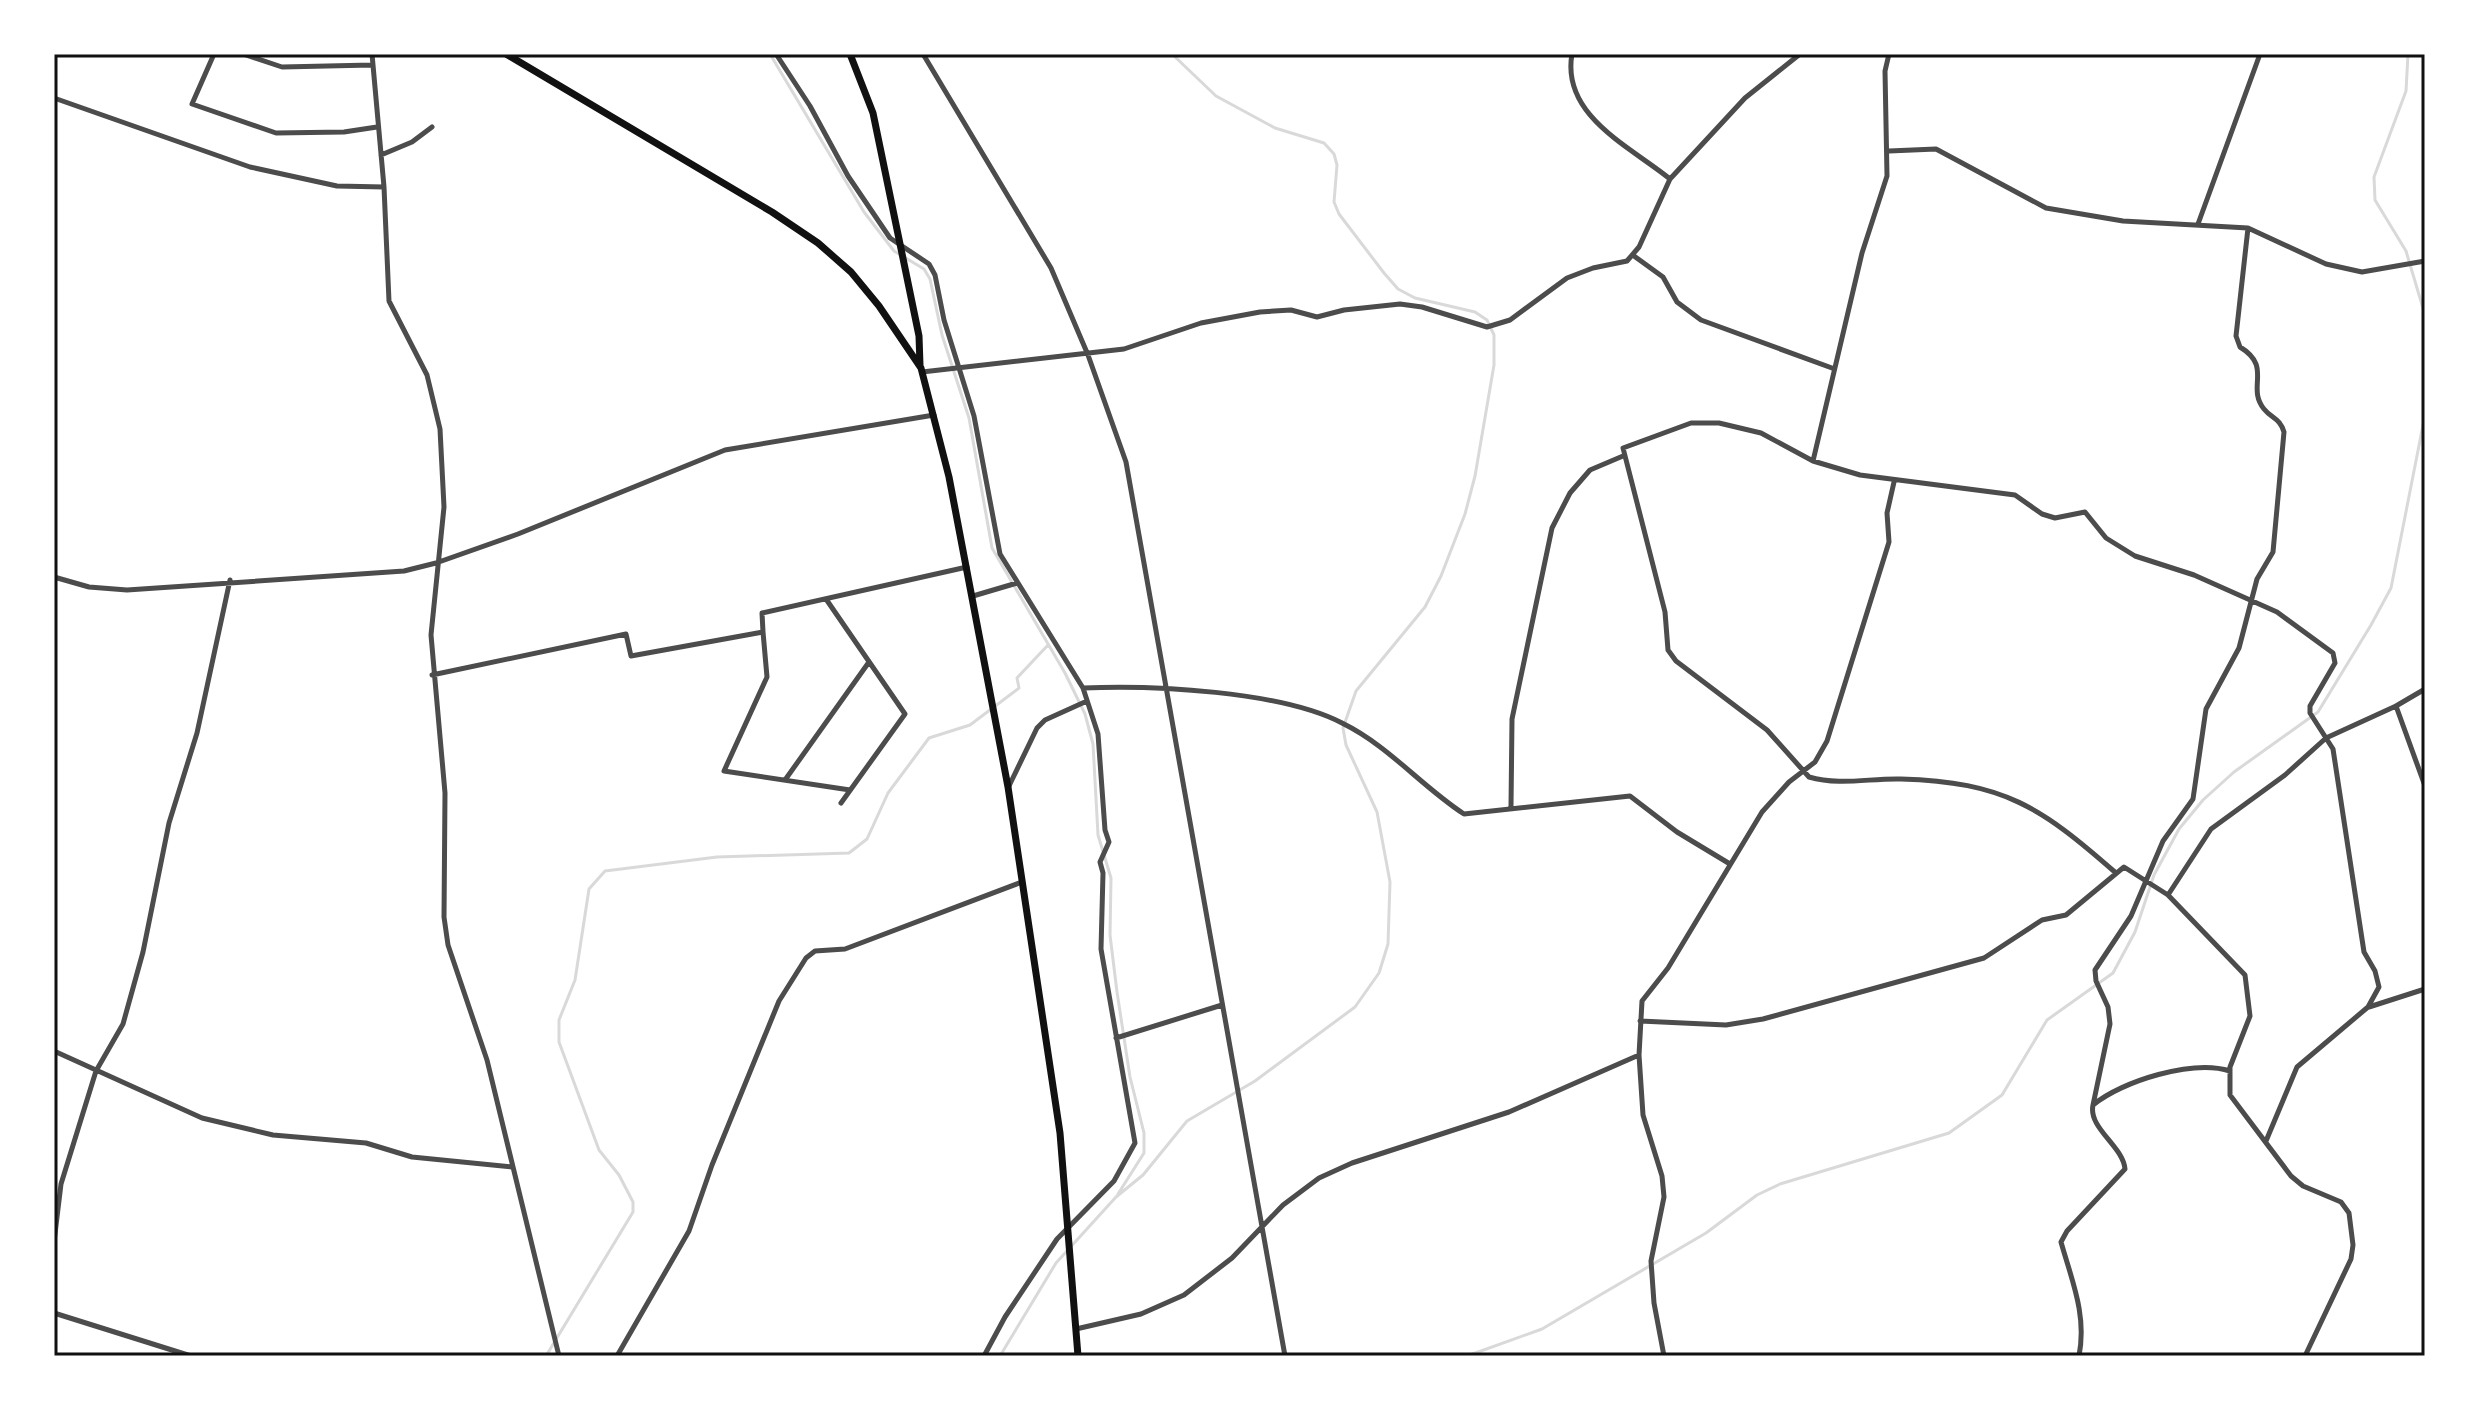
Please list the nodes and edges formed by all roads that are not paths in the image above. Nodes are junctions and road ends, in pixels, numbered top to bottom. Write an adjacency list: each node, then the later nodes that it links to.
1 (214, 54): 14 (street)
2 (243, 54): 12 (street)
3 (372, 54): 12 (street)
4 (506, 54): 28 (main road)
5 (776, 54): 22 (street)
6 (850, 54): 22 (main road)
7 (923, 54): 25 (street)
8 (1572, 54): 18 (street)
9 (1800, 54): 18 (street)
10 (1889, 54): 16 (street)
11 (2260, 54): 20 (street)
12 (372, 65): 14 (street)
13 (54, 98): 19 (street)
14 (377, 127): 17 (street)
15 (432, 127): 17 (street)
16 (1889, 151): 20 (street); 27 (street)
17 (381, 155): 19 (street)
18 (1670, 179): 23 (street)
19 (384, 187): 33 (street)
20 (2198, 224): 21 (street)
21 (2248, 228): 24 (street); 40 (street)
22 (901, 247): 26 (street); 28 (main road)
23 (1634, 256): 25 (street); 27 (street)
24 (2422, 261)
25 (1088, 355): 26 (street); 46 (street)
26 (958, 367): 28 (street); 37 (street)
27 (1832, 368): 31 (street)
28 (921, 370): 29 (main road)
29 (934, 415): 33 (street); 34 (main road)
30 (1623, 456): 31 (street); 50 (street); 56 (street)
31 (1813, 461): 32 (street)
32 (1894, 482): 40 (street); 50 (street)
33 (436, 563): 36 (street); 43 (street)
34 (967, 567): 38 (main road); 39 (street)
35 (54, 577): 36 (street)
36 (230, 580): 69 (street)
37 (1017, 583): 38 (street); 44 (street)
38 (973, 596): 53 (main road)
39 (826, 599): 41 (street); 42 (street)
40 (2250, 600): 49 (street); 59 (street)
41 (763, 632): 43 (street); 51 (street)
42 (869, 662): 51 (street); 54 (street)
43 (432, 675): 73 (street)
44 (1083, 688): 46 (street); 47 (street)
45 (2425, 689): 48 (street)
46 (1167, 690): 56 (street); 63 (street)
47 (1087, 701): 53 (street); 66 (street)
48 (2396, 706): 49 (street); 52 (street)
49 (2326, 738): 61 (street); 64 (street)
50 (1804, 770): 57 (street); 58 (street)
51 (785, 780): 54 (street)
52 (2425, 786)
53 (1008, 787): 60 (main road)
54 (850, 790): 55 (street)
55 (841, 803)
56 (1511, 807): 57 (street)
57 (1730, 864): 65 (street)
58 (2116, 873): 59 (street); 65 (street)
59 (2145, 879): 61 (street); 71 (street)
60 (1023, 881): 75 (main road); 81 (street)
61 (2168, 895): 70 (street)
62 (2425, 989): 64 (street)
63 (1222, 1005): 66 (street); 74 (street)
64 (2368, 1007): 72 (street)
65 (1640, 1021): 68 (street)
66 (1118, 1038): 75 (street)
67 (54, 1051): 69 (street)
68 (1639, 1055): 74 (street); 85 (street)
69 (96, 1071): 73 (street); 76 (street)
70 (2230, 1071): 71 (street); 72 (street)
71 (2093, 1105): 86 (street)
72 (2266, 1141): 87 (street)
73 (512, 1167): 80 (street)
74 (1263, 1229): 78 (street); 84 (street)
75 (1067, 1230): 78 (main road); 82 (street)
76 (54, 1242)
77 (54, 1313): 79 (street)
78 (1076, 1329): 83 (main road)
79 (191, 1356)
80 (559, 1356)
81 (617, 1356)
82 (984, 1356)
83 (1078, 1356)
84 (1285, 1356)
85 (1664, 1356)
86 (2079, 1356)
87 (2305, 1356)

